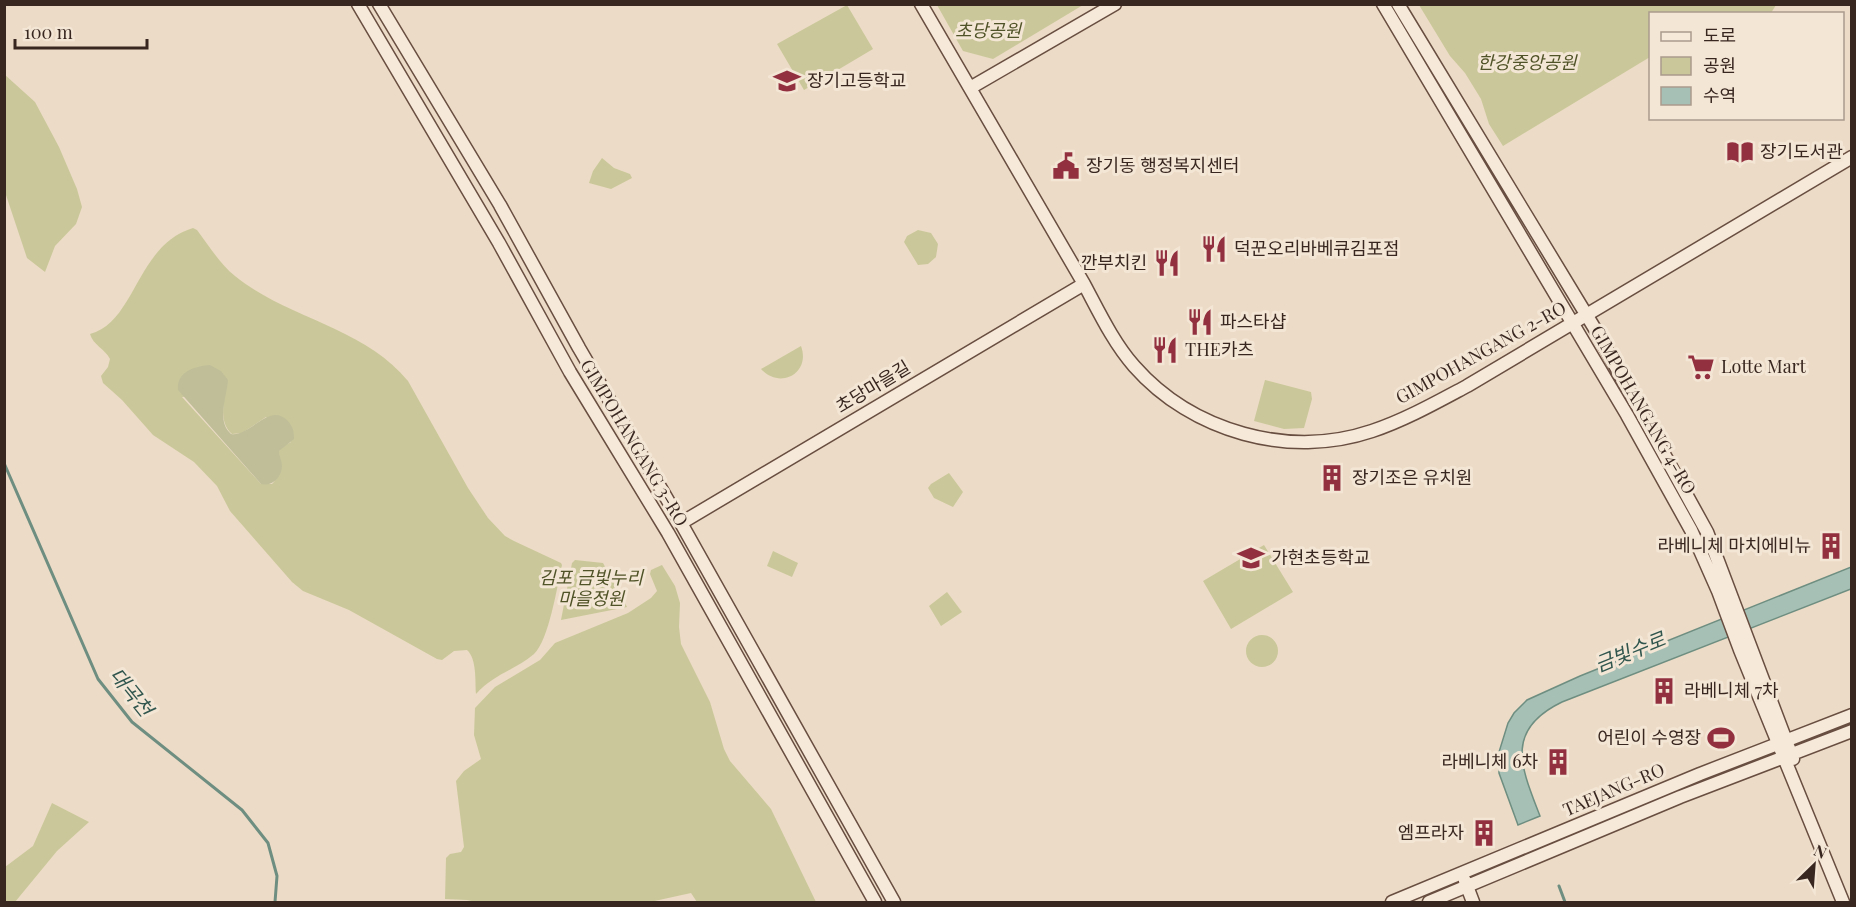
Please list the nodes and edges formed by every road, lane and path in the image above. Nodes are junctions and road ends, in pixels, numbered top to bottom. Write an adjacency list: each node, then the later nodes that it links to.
1 (358, 4): 21 (street, GIMPOHANGANG 3-RO)
2 (379, 4): 13 (street, GIMPOHANGANG 3-RO)
3 (921, 4): 8 (street, GIMPOHANGANG 2-RO)
4 (1106, 4): 8 (street)
5 (1115, 4): 8 (street)
6 (1383, 4): 12 (street, GIMPOHANGANG 4-RO)
7 (1398, 4): 11 (street, GIMPOHANGANG 4-RO)
8 (969, 87): 10 (street, GIMPOHANGANG 2-RO)
9 (1851, 157): 11 (street, GIMPOHANGANG 2-RO)
10 (1084, 284): 12 (street, GIMPOHANGANG 2-RO); 13 (street, 초당마을길)
11 (1586, 315): 12 (street, GIMPOHANGANG 2-RO); 14 (street, GIMPOHANGANG 4-RO)
12 (1572, 323): 14 (street, GIMPOHANGANG 4-RO)
13 (681, 524): 22 (street, GIMPOHANGANG 3-RO)
14 (1724, 589): 17 (street, GIMPOHANGANG 4-RO)
15 (1851, 715): 17 (street, TAEJANG-RO)
16 (1851, 731): 18 (street, TAEJANG-RO)
17 (1782, 742): 18 (street, GIMPOHANGANG 4-RO); 19 (street, TAEJANG-RO)
18 (1787, 756): 20 (street, TAEJANG-RO); 26 (street); 27 (street)
19 (1462, 873): 20 (street); 23 (street, TAEJANG-RO)
20 (1466, 886): 24 (street, TAEJANG-RO); 25 (street)
21 (875, 903)
22 (894, 903)
23 (1392, 903)
24 (1429, 903)
25 (1473, 903)
26 (1843, 903)
27 (1850, 903)

